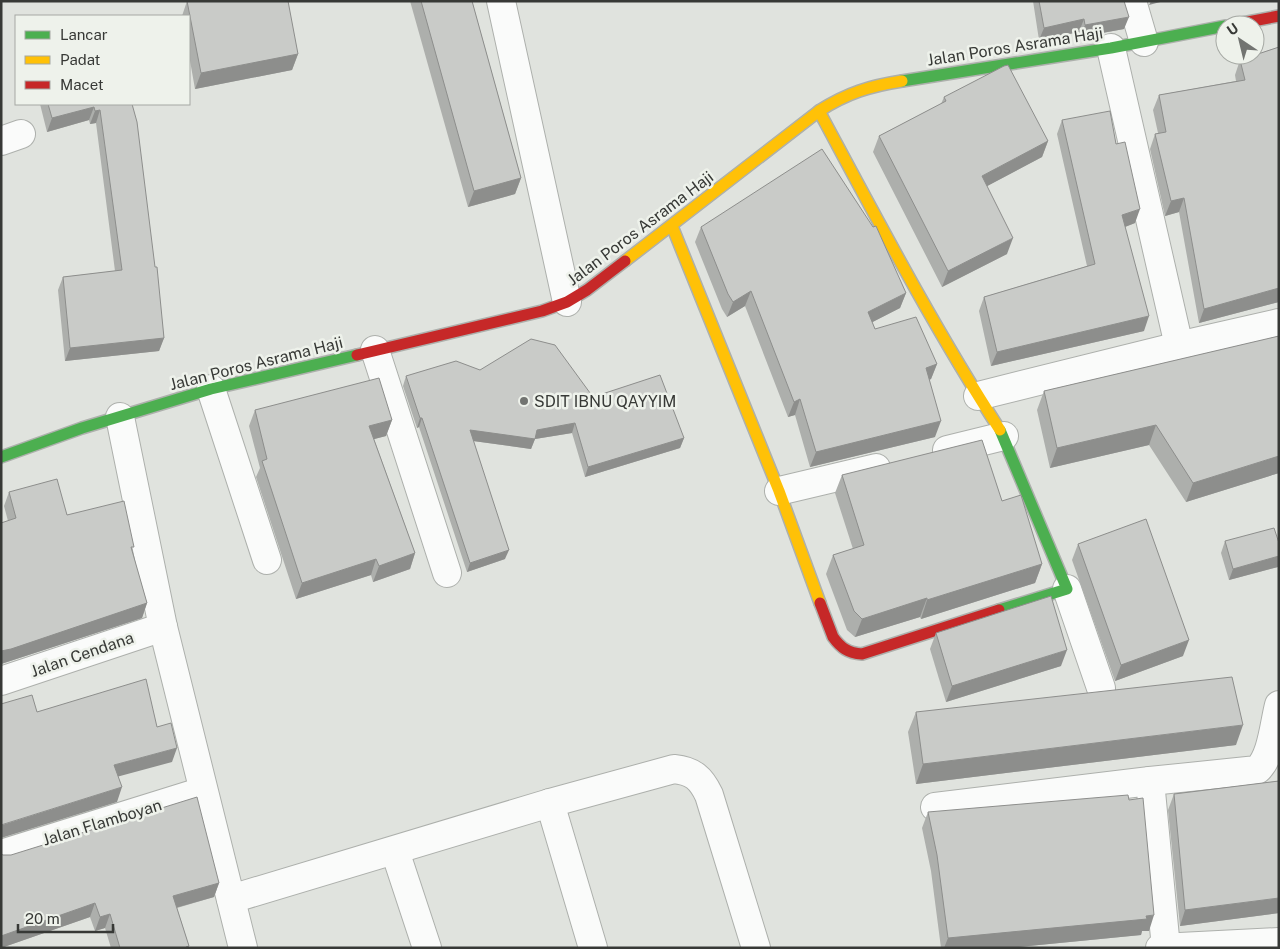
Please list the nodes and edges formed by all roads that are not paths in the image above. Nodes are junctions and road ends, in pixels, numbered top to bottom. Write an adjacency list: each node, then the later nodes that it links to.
1 (500, 1): 10 (street)
2 (1132, 1): 6 (street)
3 (1279, 16): 4 (street)
4 (1265, 19)
5 (1215, 28): 6 (street, Jalan Poros Asrama Haji)
6 (1144, 42): 7 (street, Jalan Poros Asrama Haji)
7 (1111, 48): 8 (street, Jalan Poros Asrama Haji); 12 (street)
8 (819, 111): 9 (street, Jalan Poros Asrama Haji); 15 (street)
9 (672, 226): 10 (street, Jalan Poros Asrama Haji); 19 (street)
10 (567, 302): 13 (street, Jalan Poros Asrama Haji)
11 (1279, 323): 12 (street)
12 (1179, 346): 15 (street)
13 (374, 350): 14 (street, Jalan Poros Asrama Haji); 21 (street)
14 (211, 389): 16 (street, Jalan Poros Asrama Haji); 20 (street)
15 (978, 396): 17 (street)
16 (120, 417): 18 (street, Jalan Poros Asrama Haji); 23 (street)
17 (1004, 436): 19 (street); 22 (street)
18 (1, 457)
19 (779, 491): 22 (street)
20 (267, 560)
21 (447, 573)
22 (1067, 589): 25 (street)
23 (163, 627): 24 (street, Jalan Cendana); 28 (street)
24 (1, 682)
25 (1101, 688)
26 (1279, 705): 27 (street)
27 (1150, 781): 30 (street); 35 (street)
28 (203, 791): 32 (street, Jalan Flamboyan); 33 (street)
29 (550, 803): 31 (street); 38 (street); 39 (street)
30 (935, 807)
31 (394, 851): 33 (street); 37 (street)
32 (1, 854)
33 (231, 899): 36 (street)
34 (1279, 942): 35 (street)
35 (1164, 947)
36 (243, 948)
37 (427, 948)
38 (593, 948)
39 (756, 948)

